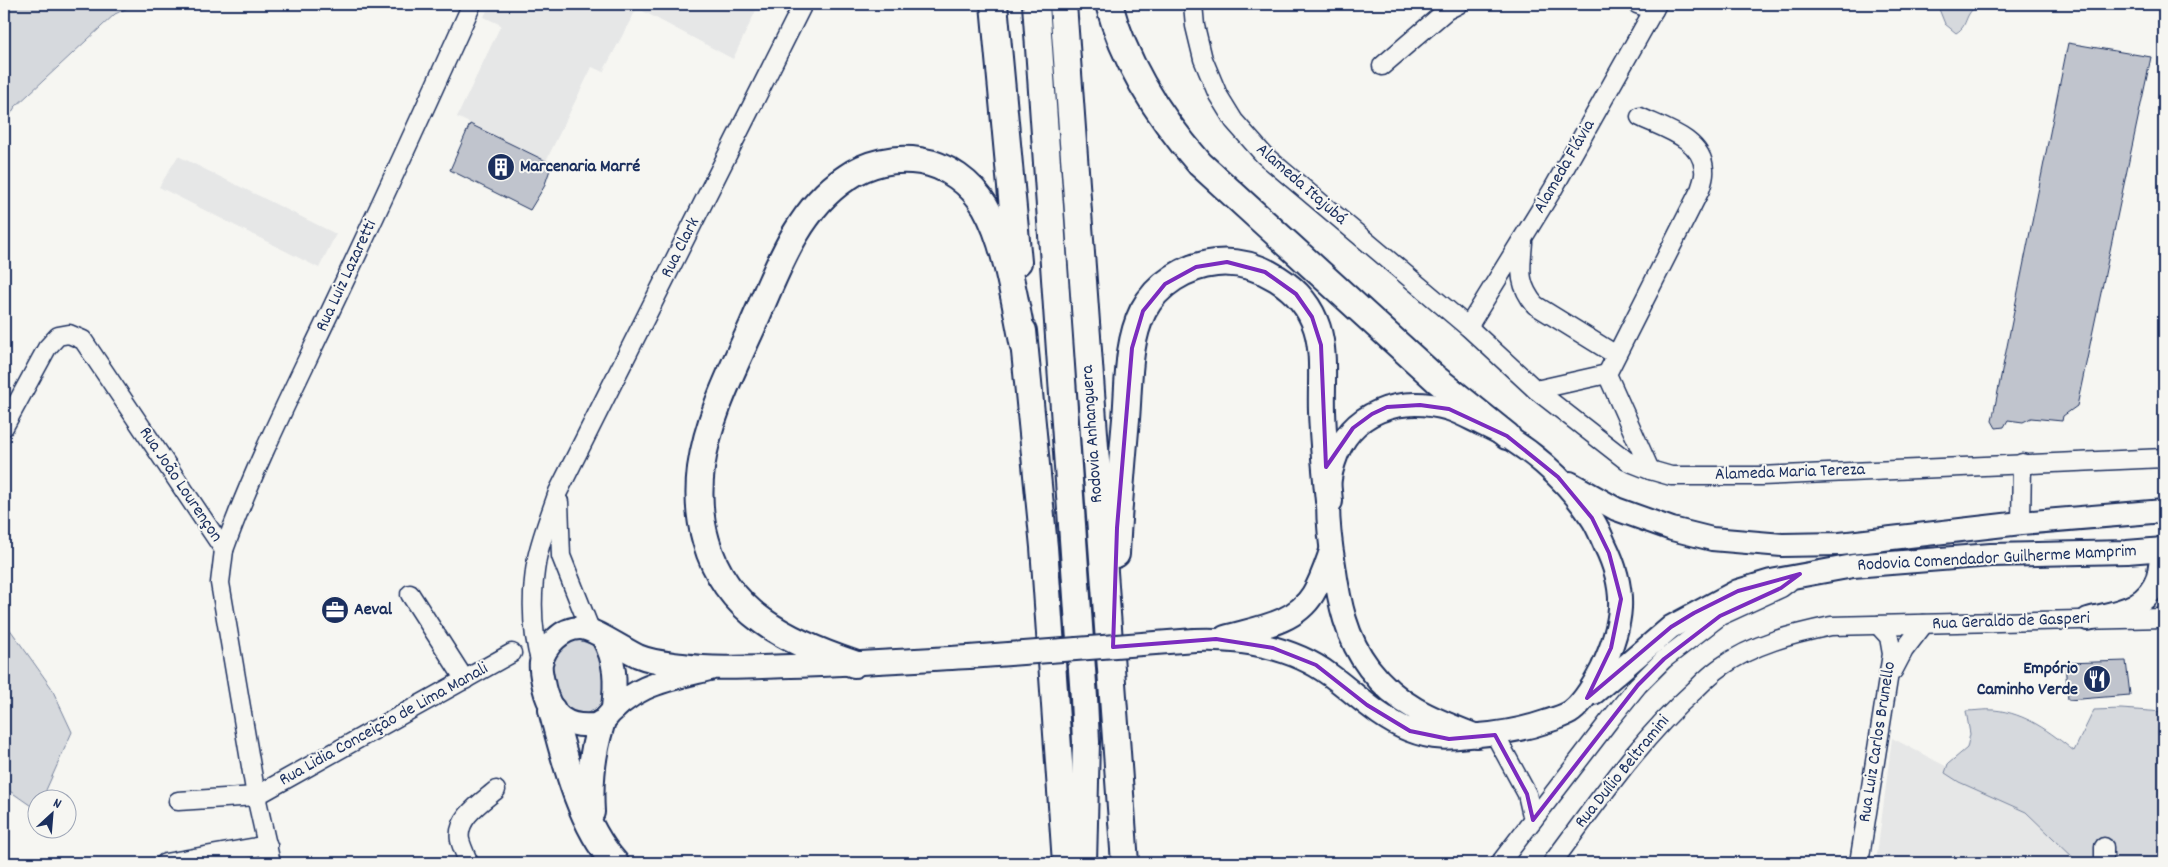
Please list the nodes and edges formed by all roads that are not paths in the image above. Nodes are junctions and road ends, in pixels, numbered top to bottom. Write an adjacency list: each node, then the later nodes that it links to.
1 (472, 4): 30 (street, Rua Luiz Lazaretti)
2 (804, 4): 25 (street, Rua Clark)
3 (994, 4): 15 (highway)
4 (1036, 4): 66 (highway, Rodovia Anhanguera)
5 (1063, 4): 48 (highway, Rodovia Anhanguera)
6 (1109, 4): 20 (highway)
7 (1193, 4): 14 (street, Alameda Itajubá)
8 (1459, 4): 11 (street)
9 (1637, 4): 10 (street)
10 (1656, 7): 13 (street, Alameda Flávia)
11 (1382, 66)
12 (1640, 116): 16 (street)
13 (1523, 240): 14 (street, Alameda Flávia); 16 (street)
14 (1468, 327): 18 (street, Alameda Maria Tereza)
15 (1024, 347): 44 (highway); 53 (highway)
16 (1616, 355): 17 (street)
17 (1607, 374): 18 (street); 23 (street)
18 (1536, 390): 23 (street, Alameda Maria Tereza)
19 (4, 427): 30 (street, Rua João Lourençon)
20 (1508, 436): 24 (main road); 26 (main road)
21 (2164, 458): 22 (street, Alameda Maria Tereza)
22 (2022, 463): 23 (street, Alameda Maria Tereza); 28 (street)
23 (1650, 470)
24 (1558, 477): 28 (main road, Rodovia Comendador Guilherme Mamprim); 50 (main road)
25 (558, 492): 40 (street, Rua Clark); 43 (street, Rua Clark)
26 (1329, 501): 31 (main road); 48 (highway)
27 (2164, 511): 28 (main road, Rodovia Comendador Guilherme Mamprim)
28 (2021, 523)
29 (2164, 548): 32 (main road, Rodovia Comendador Guilherme Mamprim); 34 (main road)
30 (224, 550): 55 (street, Rua João Lourençon)
31 (1332, 550): 41 (main road); 52 (main road)
32 (2127, 552): 33 (main road, Rodovia Comendador Guilherme Mamprim); 34 (main road)
33 (1800, 574): 50 (main road, Rodovia Comendador Guilherme Mamprim); 57 (street)
34 (2161, 581): 37 (main road)
35 (410, 594): 47 (street)
36 (2164, 618): 37 (street, Rua Geraldo de Gasperi)
37 (2088, 619): 39 (street, Rua Geraldo de Gasperi)
38 (1878, 624): 39 (street, Rua Duílio Beltramini); 46 (street, Rua Luiz Carlos Brunello); 69 (street, Rua Duílio Beltramini)
39 (1924, 624): 46 (street, Rua Geraldo de Gasperi)
40 (596, 634): 43 (main road); 45 (main road); 51 (main road)
41 (1206, 640): 44 (main road, bridge); 52 (main road)
42 (512, 653): 47 (street, Rua Lidia Conceição de Lima Manali)
43 (541, 664): 49 (main road)
44 (854, 664): 45 (main road)
45 (710, 669): 51 (main road)
46 (1889, 679): 70 (street, Rua Luiz Carlos Brunello)
47 (465, 680): 55 (street, Rua Lidia Conceição de Lima Manali)
48 (1111, 687): 67 (highway, Rodovia Anhanguera)
49 (552, 710): 51 (main road); 58 (highway)
50 (1572, 711): 52 (main road)
51 (607, 716): 58 (highway)
52 (1486, 735): 57 (street)
53 (1059, 763): 64 (highway); 65 (highway)
54 (496, 790): 63 (street)
55 (256, 796): 56 (street); 59 (street, Rua João Lourençon)
56 (178, 801)
57 (1533, 820): 68 (street)
58 (592, 827): 60 (highway)
59 (268, 845): 61 (street); 62 (street, Rua João Lourençon)
60 (612, 862)
61 (166, 863)
62 (271, 863)
63 (468, 863)
64 (1056, 863)
65 (1066, 863)
66 (1083, 863)
67 (1125, 863)
68 (1500, 863)
69 (1552, 863)
70 (1859, 863)

